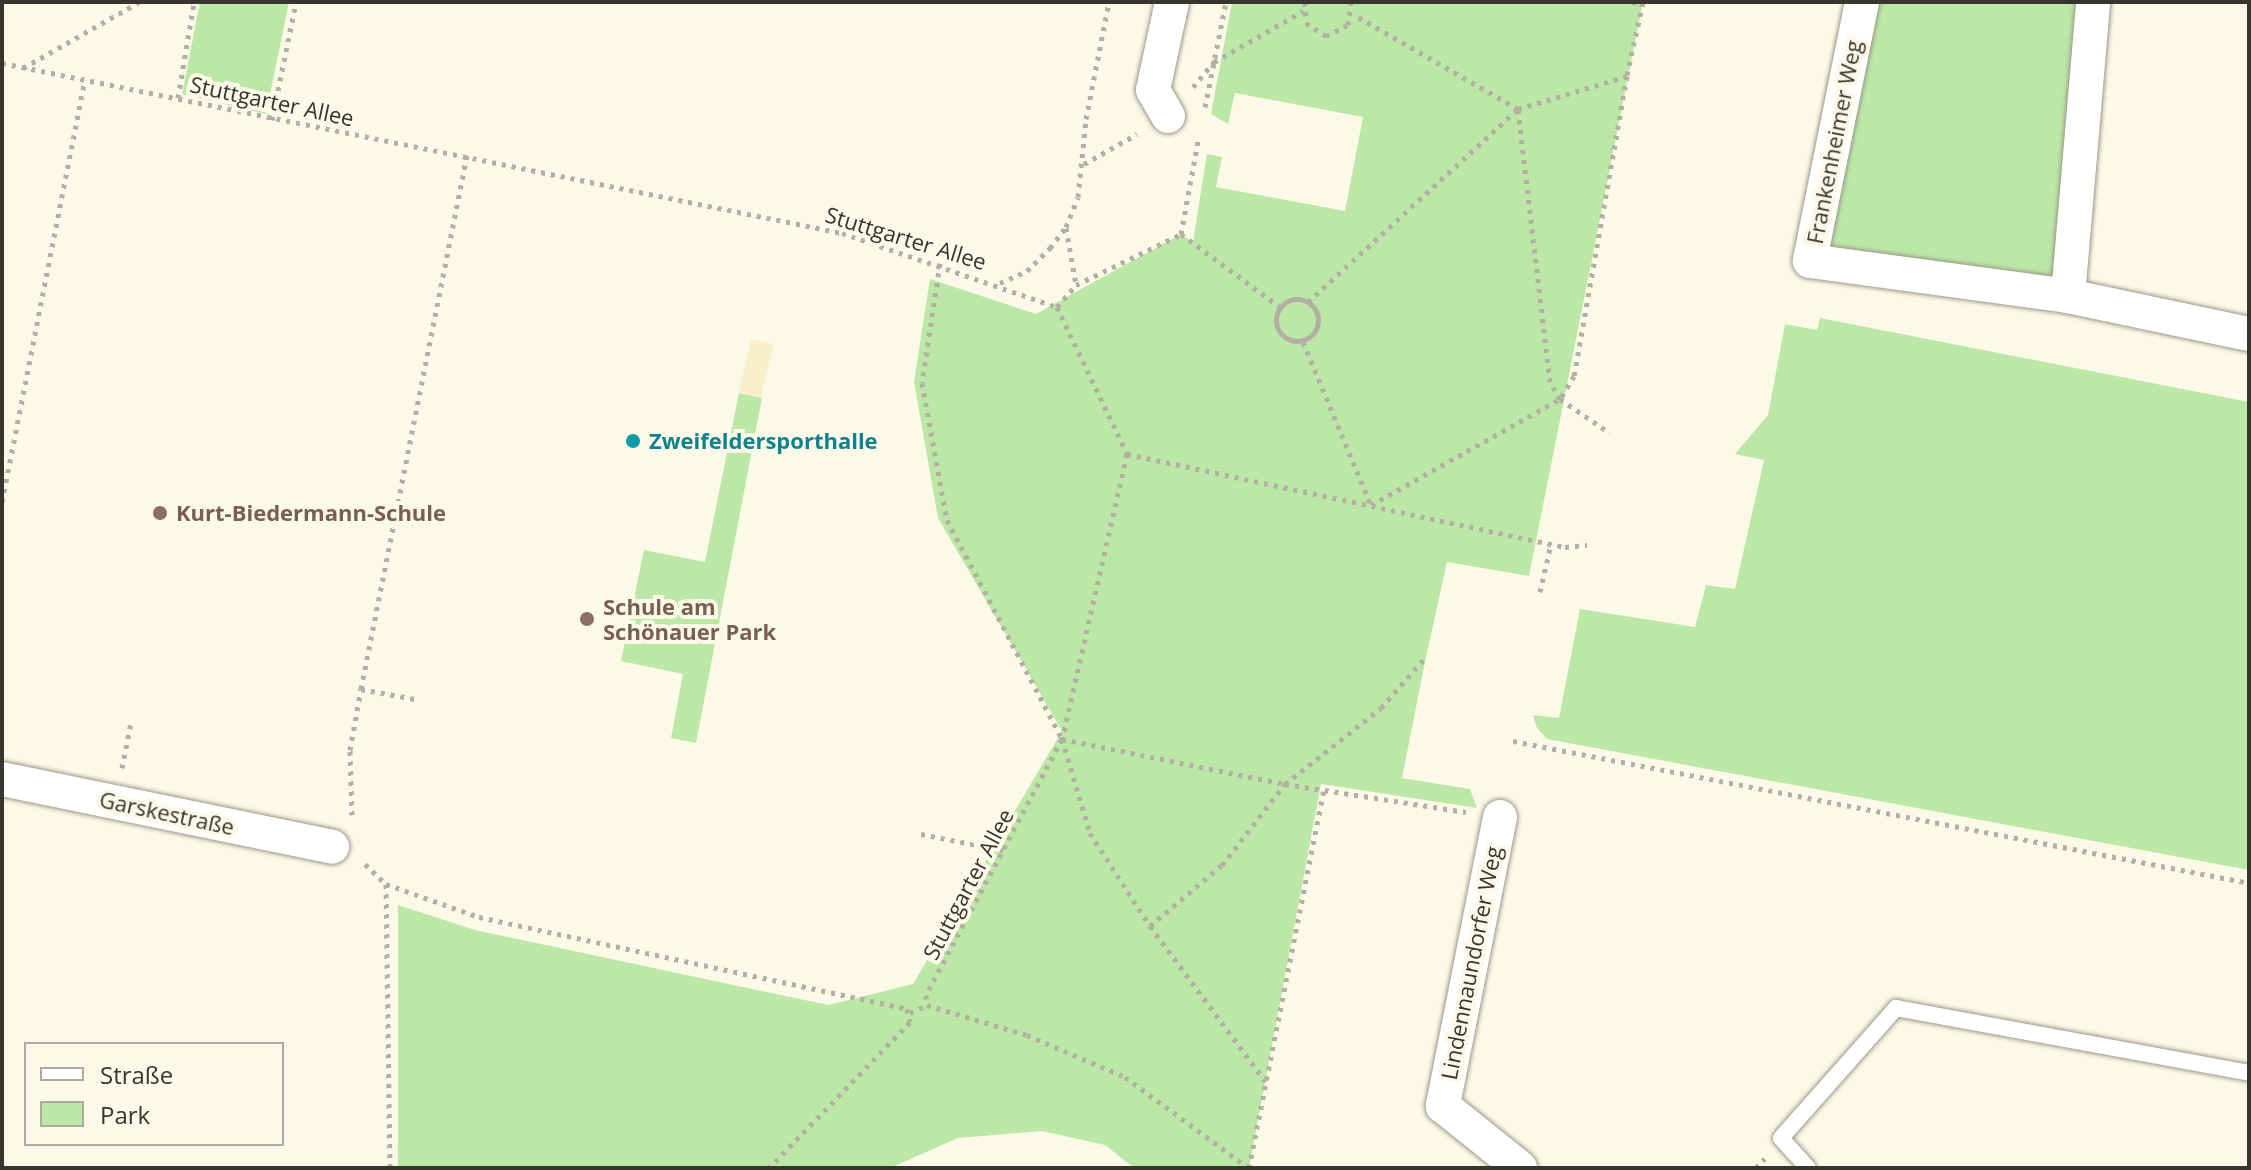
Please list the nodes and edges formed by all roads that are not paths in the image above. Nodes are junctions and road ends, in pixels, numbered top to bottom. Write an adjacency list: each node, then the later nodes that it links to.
1 (1172, 2): 4 (street)
2 (1862, 2): 5 (street, Frankenheimer Weg)
3 (2093, 2): 5 (street)
4 (1168, 116)
5 (2068, 296): 6 (street, Frankenheimer Weg)
6 (2249, 334)
7 (2, 779): 9 (street, Garskestraße)
8 (1500, 817): 11 (street, Lindennaundorfer Weg)
9 (346, 842)
10 (2249, 1073): 12 (lane)
11 (1520, 1168)
12 (1808, 1168)

